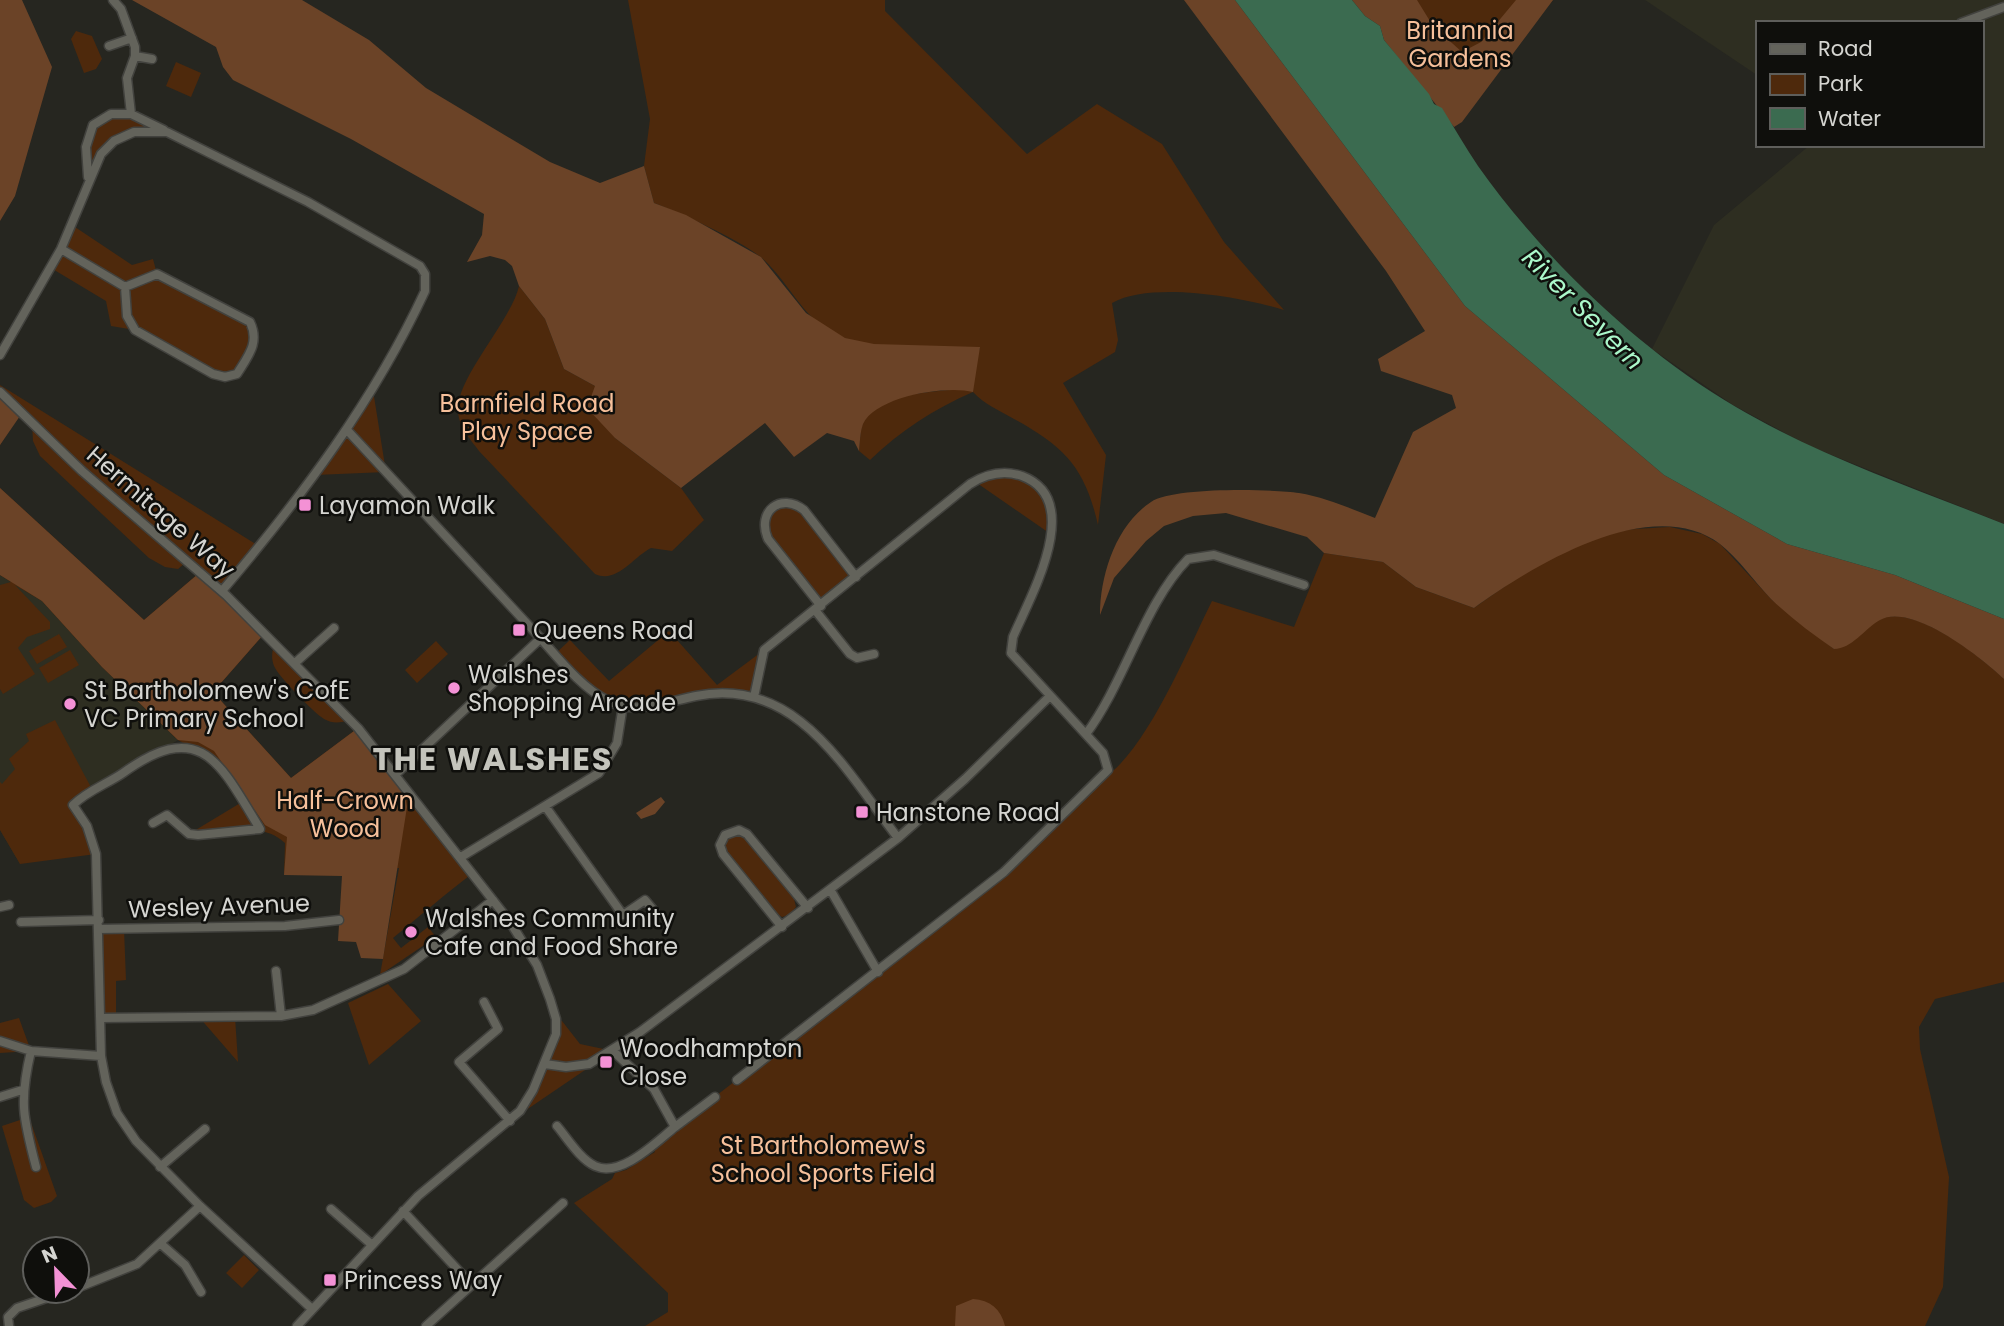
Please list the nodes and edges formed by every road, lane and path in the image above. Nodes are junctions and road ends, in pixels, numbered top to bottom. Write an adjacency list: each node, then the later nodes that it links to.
1 (113, 0): 4 (street)
2 (2004, 7): 3 (street)
3 (1966, 21)
4 (132, 38): 5 (street); 6 (street)
5 (109, 46)
6 (135, 56): 7 (street); 8 (street)
7 (152, 59)
8 (131, 114): 9 (street); 10 (street)
9 (167, 132): 10 (street); 15 (street)
10 (88, 180): 11 (street)
11 (61, 249): 12 (street); 13 (street)
12 (125, 288): 12 (street)
13 (0, 355)
14 (0, 392): 18 (street, Hermitage Way)
15 (347, 430): 18 (street); 21 (street)
16 (856, 577): 19 (street); 19 (street); 24 (street)
17 (1304, 585): 27 (street)
18 (222, 591): 23 (street, Hermitage Way)
19 (818, 608): 22 (street); 25 (street)
20 (334, 628): 23 (street)
21 (541, 638): 26 (street); 28 (street)
22 (874, 654)
23 (295, 663): 28 (street, Hermitage Way)
24 (1049, 696): 27 (street); 31 (street)
25 (754, 697): 26 (street); 31 (street)
26 (623, 705): 29 (street)
27 (1086, 734): 42 (street)
28 (395, 775): 32 (street, Hermitage Way)
29 (545, 806): 32 (street); 36 (street)
30 (153, 824): 39 (street)
31 (898, 838): 33 (street)
32 (461, 857): 34 (street, Hermitage Way)
33 (831, 891): 35 (street); 42 (street)
34 (493, 900): 44 (street); 50 (street, Hermitage Way)
35 (807, 908): 40 (street); 40 (street)
36 (655, 912)
37 (340, 920): 39 (street, Wesley Avenue)
38 (21, 922): 39 (street, Wesley Avenue)
39 (99, 925): 45 (street)
40 (782, 927): 48 (street)
41 (276, 971): 44 (street)
42 (878, 972): 51 (street)
43 (484, 1002): 55 (street)
44 (281, 1016): 45 (street)
45 (102, 1018): 49 (street)
46 (0, 1041): 47 (street)
47 (31, 1051): 49 (street); 52 (street)
48 (613, 1051): 50 (street); 57 (street)
49 (101, 1056): 60 (street)
50 (545, 1064): 55 (street, Hermitage Way)
51 (737, 1080)
52 (22, 1090): 53 (street); 59 (street)
53 (0, 1097)
54 (715, 1097): 57 (street)
55 (510, 1121): 64 (street, Hermitage Way)
56 (557, 1126): 57 (street)
57 (676, 1127)
58 (205, 1129): 60 (street)
59 (36, 1167)
60 (160, 1167): 62 (street)
61 (563, 1203): 68 (street)
62 (200, 1206): 65 (street); 71 (street)
63 (331, 1209): 66 (street)
64 (403, 1211): 66 (street, Hermitage Way); 68 (street)
65 (161, 1244): 67 (street); 69 (street)
66 (372, 1244): 71 (street, Hermitage Way)
67 (91, 1282)
68 (471, 1284): 74 (street)
69 (201, 1293)
70 (26, 1305): 72 (street)
71 (312, 1309): 73 (street, Hermitage Way)
72 (9, 1326)
73 (297, 1326)
74 (426, 1326)

